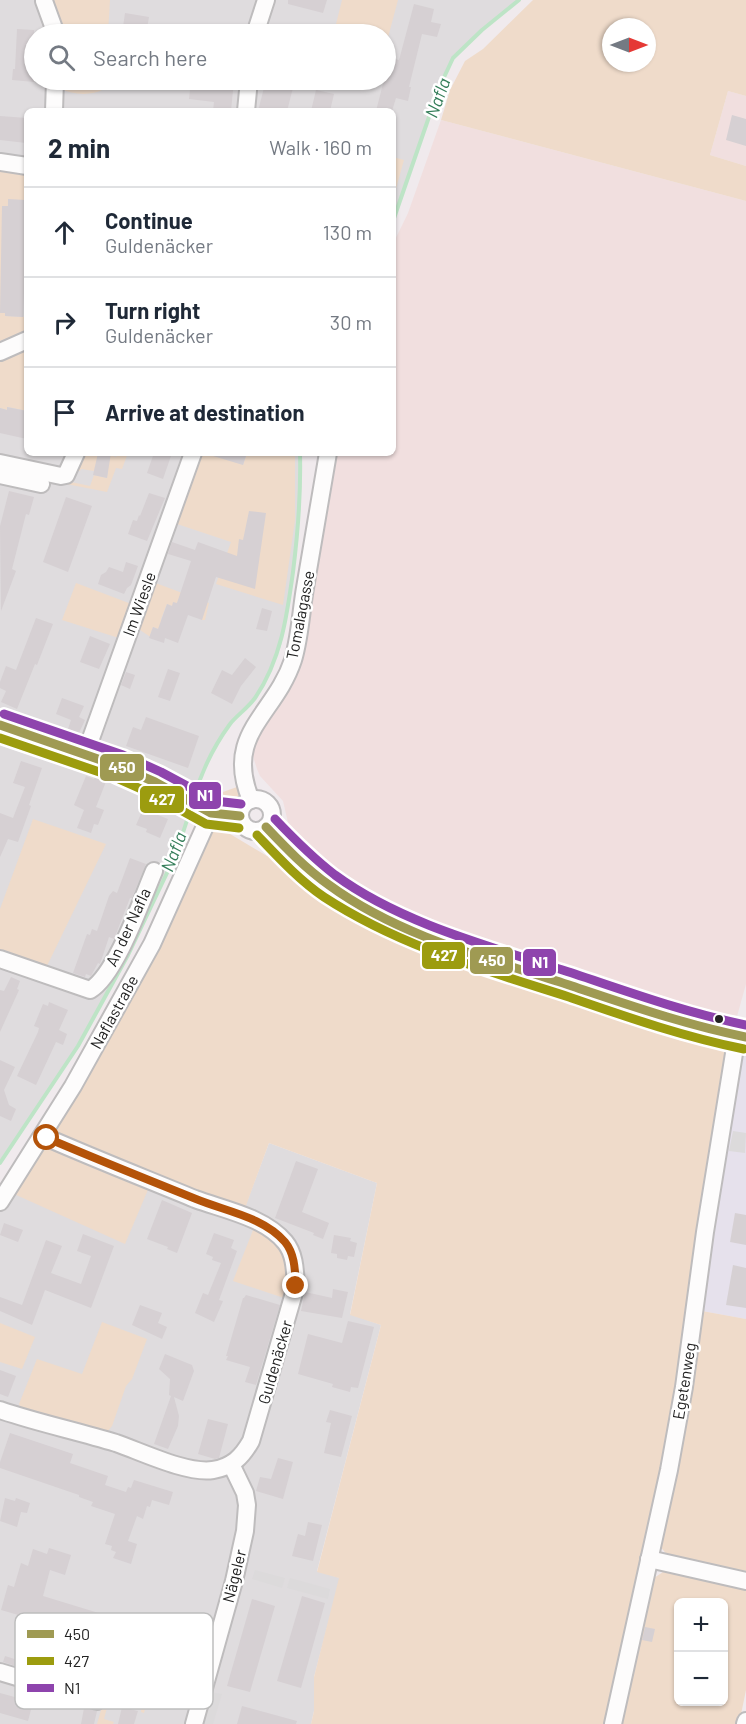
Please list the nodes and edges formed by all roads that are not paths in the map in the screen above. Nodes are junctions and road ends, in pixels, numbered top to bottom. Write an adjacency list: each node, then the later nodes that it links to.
1 (38, 0): 2 (street)
2 (45, 0): 4 (street)
3 (266, 0): 5 (street)
4 (53, 24)
5 (258, 24)
6 (55, 90): 8 (street)
7 (248, 90): 9 (street)
8 (54, 108)
9 (246, 108)
10 (0, 162): 11 (street)
11 (24, 166)
12 (24, 341): 13 (street)
13 (0, 352)
14 (75, 456): 17 (street)
15 (192, 456): 21 (street, Im Wiesle)
16 (327, 456): 22 (street, Tomalagasse)
17 (0, 463)
18 (0, 475): 19 (street)
19 (40, 484)
20 (0, 725): 21 (street)
21 (85, 755): 23 (street)
22 (251, 800): 24 (street); 25 (street)
23 (199, 807): 24 (street); 29 (street, Naflastraße)
24 (240, 816): 25 (street)
25 (266, 827): 28 (street)
26 (154, 871): 27 (street, An der Nafla)
27 (0, 959)
28 (742, 1036): 33 (street, Egetenweg)
29 (42, 1136): 30 (street, Naflastraße); 32 (street, Guldenäcker)
30 (0, 1202)
31 (0, 1410): 32 (street)
32 (231, 1464): 35 (street, Nägeler)
33 (649, 1559): 34 (street); 40 (street, Egetenweg)
34 (746, 1581)
35 (213, 1656)
36 (0, 1672): 37 (street)
37 (15, 1676)
38 (198, 1709): 39 (street, Nägeler)
39 (194, 1724)
40 (612, 1724)

